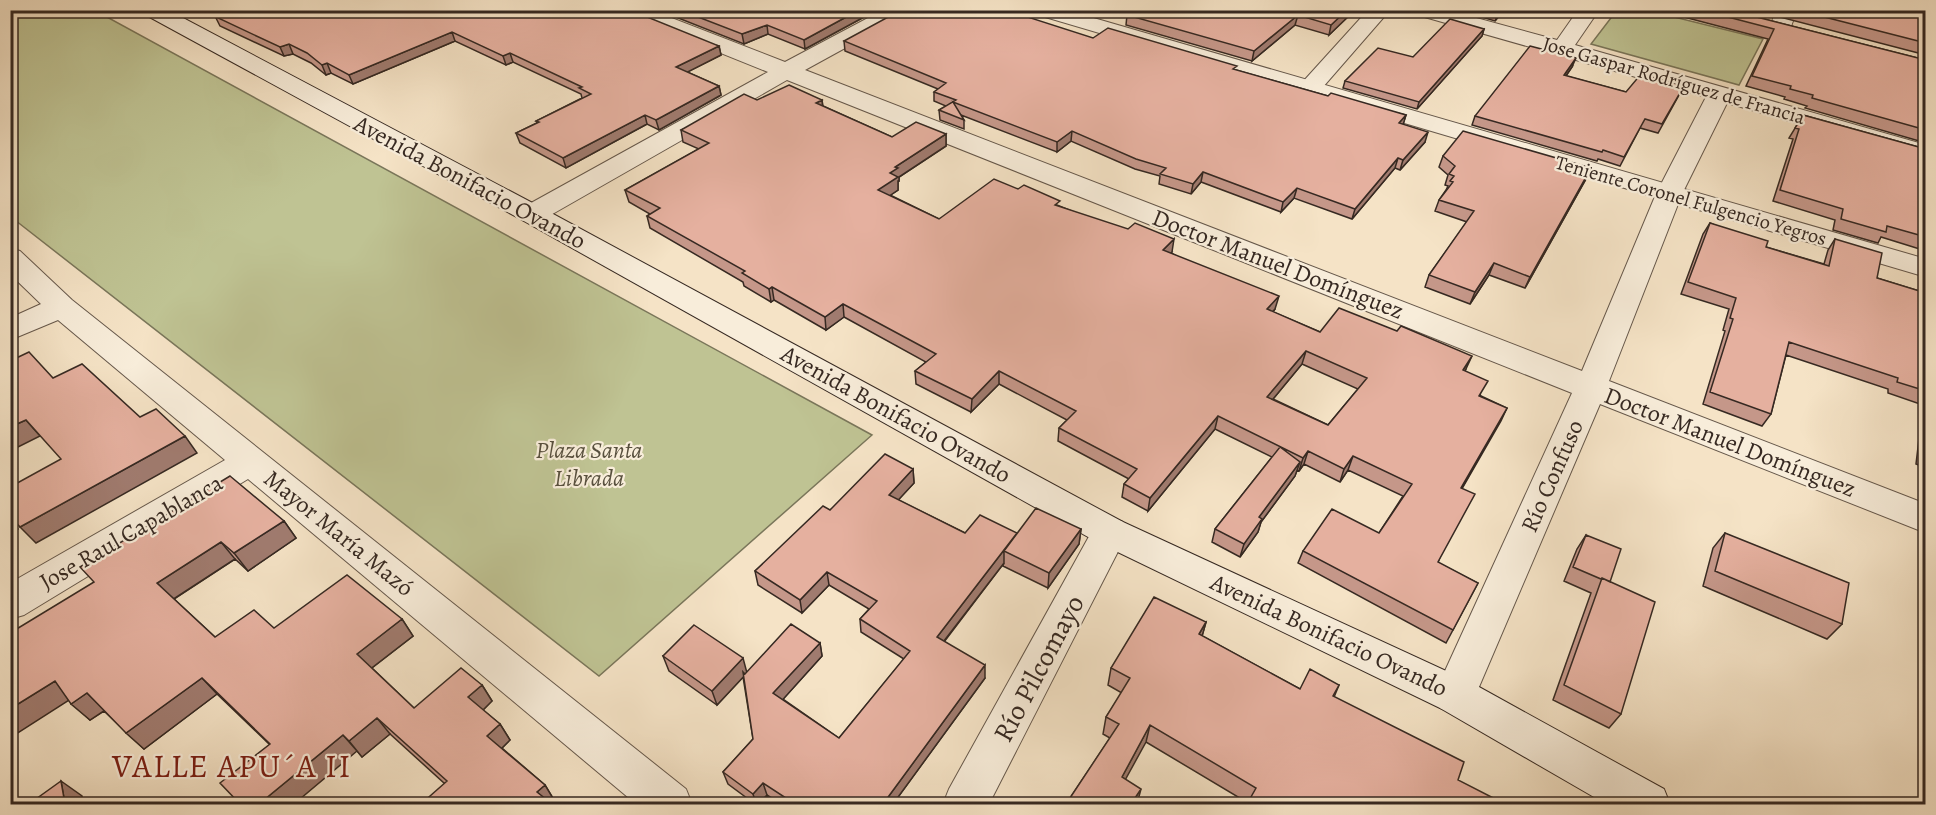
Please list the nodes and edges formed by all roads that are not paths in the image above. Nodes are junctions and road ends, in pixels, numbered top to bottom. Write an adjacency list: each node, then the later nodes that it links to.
1 (151, 10): 17 (street, Avenida Bonifacio Ovando)
2 (631, 10): 12 (street, Doctor Manuel Domínguez)
3 (900, 10): 12 (street)
4 (1042, 10): 13 (street, Teniente Coronel Fulgencio Yegros)
5 (1380, 10): 13 (street)
6 (1421, 10): 11 (street, Jose Gaspar Rodríguez de Francia)
7 (1589, 10): 11 (street)
8 (1784, 19): 9 (street); 10 (street)
9 (1759, 21)
10 (1803, 33)
11 (1562, 48): 14 (street, Jose Gaspar Rodríguez de Francia)
12 (786, 71): 17 (street); 22 (street, Doctor Manuel Domínguez)
13 (1308, 90): 16 (street, Teniente Coronel Fulgencio Yegros)
14 (1720, 93): 15 (street, Jose Gaspar Rodríguez de Francia); 16 (street, Río Confuso)
15 (1926, 153)
16 (1669, 194): 19 (street, Teniente Coronel Fulgencio Yegros); 22 (street, Río Confuso)
17 (531, 214): 25 (street, Avenida Bonifacio Ovando)
18 (10, 258): 20 (street, Mayor María Mazó)
19 (1926, 268)
20 (62, 307): 21 (street); 23 (street, Mayor María Mazó)
21 (10, 330)
22 (1591, 387): 24 (street, Doctor Manuel Domínguez); 27 (street, Río Confuso)
23 (251, 461): 26 (street, Jose Raul Capablanca); 29 (street, Mayor María Mazó)
24 (1926, 519)
25 (1110, 532): 27 (street, Avenida Bonifacio Ovando); 30 (street, Río Pilcomayo)
26 (10, 603)
27 (1455, 695): 28 (street, Avenida Bonifacio Ovando)
28 (1643, 803)
29 (670, 804)
30 (965, 804)

